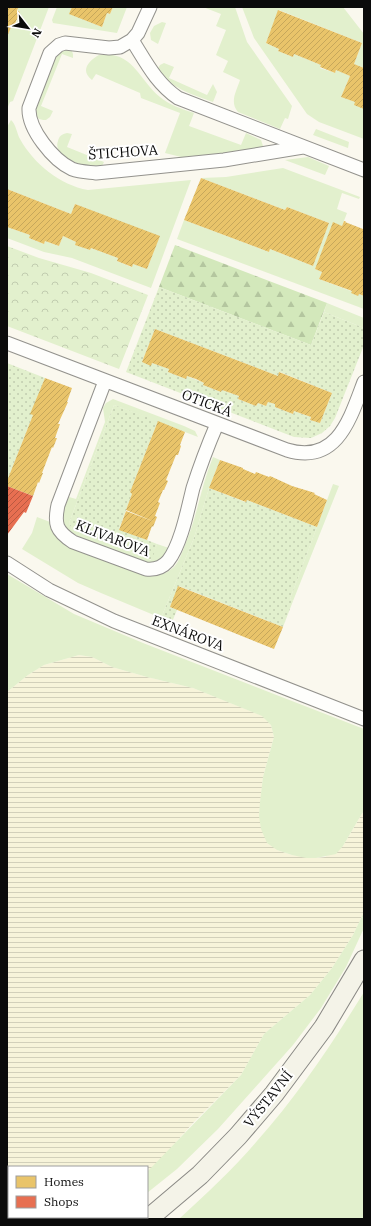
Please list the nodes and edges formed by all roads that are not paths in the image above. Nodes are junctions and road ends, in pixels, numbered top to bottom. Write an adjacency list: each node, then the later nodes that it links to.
1 (150, 7): 2 (street)
2 (132, 40): 3 (street); 3 (street, ŠTICHOVA)
3 (303, 147): 4 (street)
4 (364, 170)
5 (7, 343): 6 (street, OTICKÁ)
6 (105, 381): 8 (street, OTICKÁ); 8 (street, KLIVAROVA)
7 (364, 382): 8 (street, OTICKÁ)
8 (217, 424)
9 (7, 563): 10 (street, EXNÁROVA)
10 (363, 716)
11 (364, 960): 12 (main road, VÝSTAVNÍ)
12 (148, 1219)

